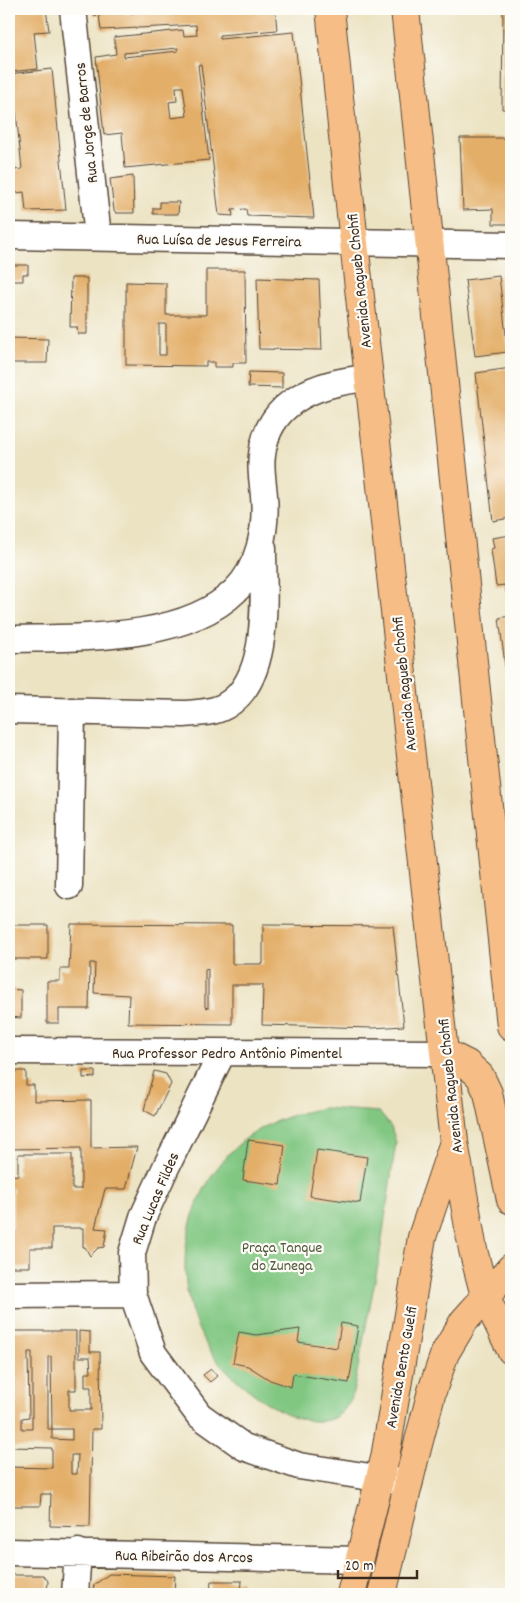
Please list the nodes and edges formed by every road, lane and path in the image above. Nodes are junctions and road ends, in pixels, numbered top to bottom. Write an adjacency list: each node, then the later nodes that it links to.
1 (73, 9): 5 (street, Rua Jorge de Barros)
2 (330, 9): 7 (main road, Avenida Ragueb Chohfi)
3 (405, 9): 6 (main road)
4 (9, 236): 5 (street, Rua Luísa de Jesus Ferreira)
5 (98, 237): 7 (street, Rua Luísa de Jesus Ferreira)
6 (430, 242): 7 (street, Rua Luísa de Jesus Ferreira); 8 (street, Rua Luísa de Jesus Ferreira); 15 (main road)
7 (354, 243): 9 (main road, Avenida Ragueb Chohfi)
8 (511, 245)
9 (369, 378): 10 (street); 18 (main road, Avenida Ragueb Chohfi)
10 (262, 532): 11 (street); 13 (street)
11 (9, 639)
12 (9, 710): 13 (street)
13 (72, 711): 14 (street)
14 (69, 886)
15 (511, 1026)
16 (9, 1050): 17 (street, Rua Professor Pedro Antônio Pimentel)
17 (222, 1053): 18 (street, Rua Professor Pedro Antônio Pimentel); 22 (street, Rua Lucas Fildes)
18 (445, 1053): 19 (main road, Avenida Ragueb Chohfi); 20 (main road)
19 (454, 1142): 24 (main road, Avenida Ragueb Chohfi); 26 (main road, Avenida Bento Guelfi)
20 (511, 1200)
21 (511, 1268): 24 (main road, Avenida Bento Guelfi)
22 (133, 1294): 23 (street); 26 (street, Rua Lucas Fildes)
23 (9, 1295)
24 (485, 1296): 25 (main road, Avenida Ragueb Chohfi); 27 (main road, Avenida Bento Guelfi)
25 (511, 1350)
26 (382, 1467): 27 (street); 30 (main road, Avenida Bento Guelfi)
27 (409, 1483): 33 (main road, Avenida Bento Guelfi)
28 (9, 1552): 29 (street, Rua Ribeirão dos Arcos)
29 (78, 1552): 30 (street, Rua Ribeirão dos Arcos); 31 (street)
30 (359, 1560): 32 (main road, Avenida Bento Guelfi)
31 (75, 1594)
32 (351, 1594)
33 (382, 1594)

